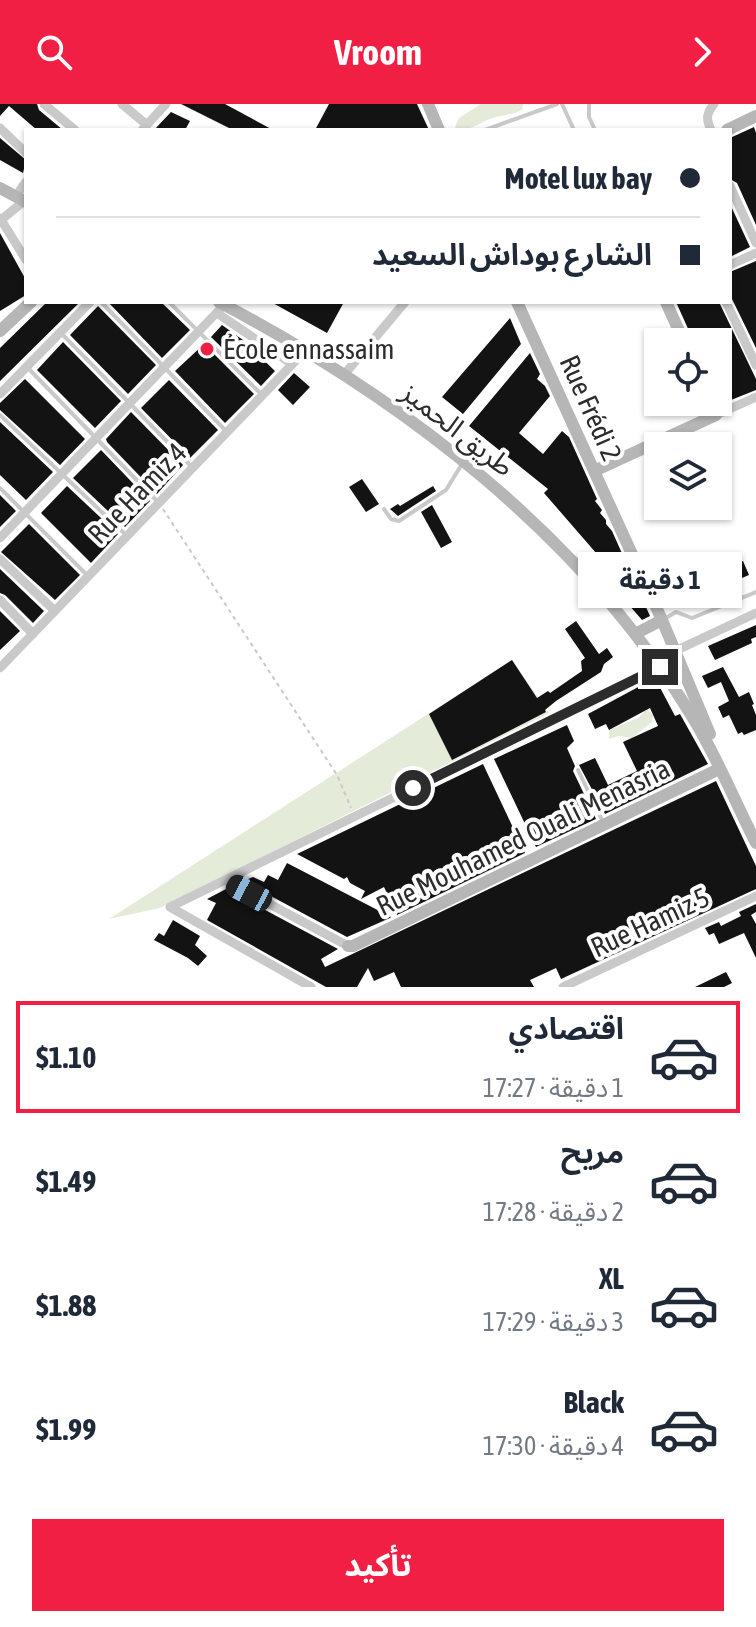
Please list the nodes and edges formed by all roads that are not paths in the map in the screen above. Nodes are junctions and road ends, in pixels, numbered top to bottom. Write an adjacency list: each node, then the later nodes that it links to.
1 (44, 104): 10 (street)
2 (122, 104): 11 (street)
3 (166, 104): 11 (street)
4 (428, 104): 12 (main road)
5 (559, 104): 13 (lane); 14 (lane)
6 (589, 104): 15 (lane)
7 (714, 104): 16 (street)
8 (755, 120): 17 (main road)
9 (0, 128): 18 (street)
10 (73, 128)
11 (144, 128)
12 (438, 128)
13 (491, 128)
14 (573, 128)
15 (594, 128)
16 (710, 128)
17 (732, 128)
18 (24, 151)
19 (0, 179): 22 (main road)
20 (0, 188): 22 (main road)
21 (732, 190): 24 (street)
22 (24, 198): 23 (street)
23 (1, 219): 26 (street)
24 (756, 243)
25 (756, 253): 27 (street)
26 (24, 257)
27 (732, 264)
28 (28, 304): 37 (main road)
29 (88, 304): 39 (street)
30 (103, 304): 45 (lane)
31 (171, 304): 40 (lane)
32 (403, 304): 46 (street)
33 (518, 304): 58 (main road, Rue Frédi 2)
34 (667, 304): 38 (main road)
35 (727, 304): 43 (street)
36 (223, 305): 40 (street); 41 (main road, طريق الحميز); 42 (street); 46 (main road, طريق الحميز)
37 (2, 324)
38 (678, 328)
39 (60, 332): 44 (street); 50 (lane)
40 (198, 332): 45 (street); 48 (lane)
41 (306, 350): 42 (street, Rue Hamiz 4); 56 (main road, طريق الحميز)
42 (292, 364): 48 (street, Rue Hamiz 4)
43 (756, 365)
44 (27, 367): 47 (street); 55 (lane)
45 (164, 368): 50 (street); 54 (lane)
46 (348, 370): 73 (main road, طريق الحميز)
47 (0, 394)
48 (263, 395): 54 (street, Rue Hamiz 4)
49 (756, 397): 51 (street)
50 (130, 403): 55 (street); 57 (lane)
51 (732, 408)
52 (0, 415): 59 (lane)
53 (714, 416): 58 (main road)
54 (226, 432): 57 (street, Rue Hamiz 4)
55 (96, 438): 59 (street); 61 (lane)
56 (464, 462): 62 (lane); 73 (main road, طريق الحميز)
57 (193, 467): 61 (street, Rue Hamiz 4)
58 (594, 471): 72 (main road, Rue Frédi 2)
59 (61, 474): 63 (street); 64 (lane)
60 (0, 488): 63 (lane)
61 (159, 503): 64 (street, Rue Hamiz 4)
62 (384, 509)
63 (25, 512): 65 (street); 67 (lane)
64 (127, 536): 67 (street, Rue Hamiz 4)
65 (0, 538)
66 (0, 559): 70 (street)
67 (88, 576): 70 (street, Rue Hamiz 4)
68 (756, 592): 72 (lane)
69 (0, 600): 74 (street)
70 (55, 611): 74 (street, Rue Hamiz 4)
71 (756, 613): 75 (street)
72 (662, 620): 73 (main road); 75 (main road, Rue Frédi 2)
73 (637, 633): 76 (main road)
74 (33, 634): 77 (street, Rue Hamiz 4)
75 (676, 654): 76 (main road); 81 (main road, Rue Frédi 2)
76 (660, 667): 78 (main road); 83 (street)
77 (0, 668)
78 (719, 769): 80 (main road, Rue Mouhamed Ouali Menasria); 82 (main road)
79 (578, 770): 80 (lane)
80 (605, 824): 85 (main road, Rue Mouhamed Ouali Menasria)
81 (756, 827)
82 (756, 843)
83 (225, 880): 85 (street); 86 (street)
84 (756, 896): 87 (street, Rue Hamiz 5)
85 (348, 946)
86 (311, 987)
87 (563, 987)

